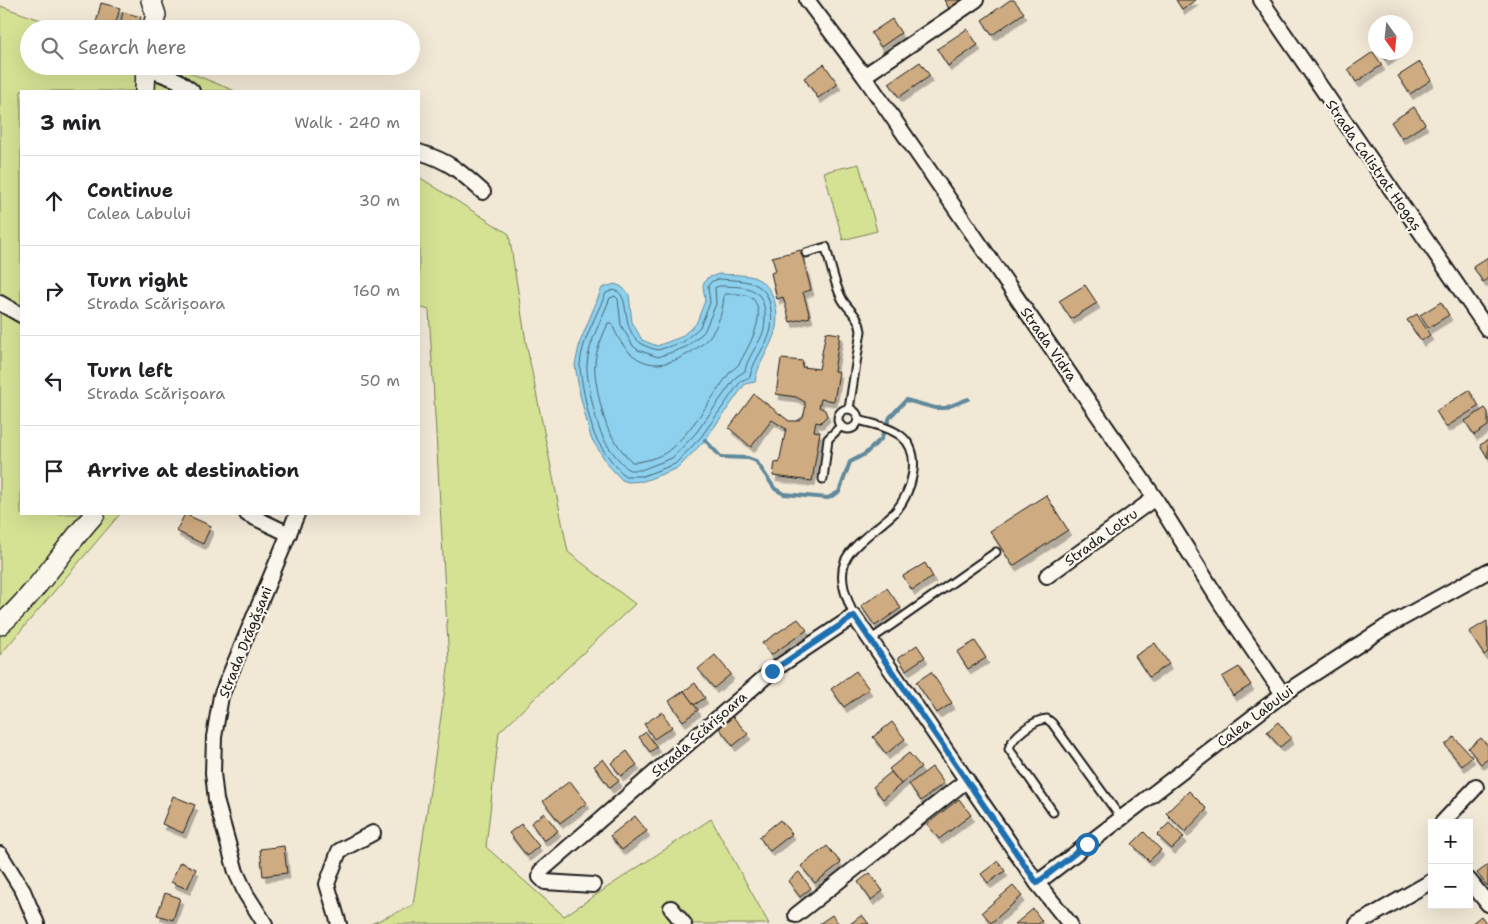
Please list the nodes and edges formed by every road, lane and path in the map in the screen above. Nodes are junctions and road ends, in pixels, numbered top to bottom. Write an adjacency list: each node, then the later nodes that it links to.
1 (151, 0): 5 (street)
2 (807, 0): 8 (street, Strada Vidra)
3 (976, 0): 8 (street)
4 (1261, 0): 16 (street, Strada Calistrat Hogaș)
5 (155, 20)
6 (145, 75): 9 (street)
7 (165, 75): 10 (street)
8 (864, 76): 21 (street, Strada Vidra)
9 (144, 90)
10 (191, 90)
11 (420, 152): 12 (street)
12 (483, 192)
13 (806, 253): 17 (lane)
14 (0, 304): 15 (street)
15 (20, 314)
16 (1488, 330)
17 (849, 408): 18 (lane); 19 (lane)
18 (858, 420): 19 (lane); 29 (lane)
19 (841, 426): 20 (lane)
20 (824, 479)
21 (1155, 498): 28 (street, Strada Lotru); 32 (street, Strada Vidra)
22 (94, 515): 30 (street)
23 (249, 515): 25 (street)
24 (297, 515): 25 (street, Strada Drăgășani)
25 (289, 534): 48 (street, Strada Drăgășani)
26 (996, 552): 31 (lane)
27 (1488, 571): 32 (street, Calea Labului)
28 (1047, 576)
29 (854, 616): 31 (street); 42 (street, Strada Scărișoara)
30 (0, 625)
31 (870, 640): 33 (street)
32 (1283, 694): 36 (street, Calea Labului)
33 (966, 780): 40 (street); 46 (street)
34 (1476, 787): 37 (street)
35 (1053, 812): 36 (lane)
36 (1121, 818): 40 (street, Calea Labului)
37 (1446, 819)
38 (373, 833): 49 (street)
39 (0, 854): 47 (street)
40 (1037, 883): 51 (street)
41 (1428, 883): 52 (street)
42 (593, 885)
43 (1473, 885): 44 (street)
44 (1488, 904)
45 (671, 908): 50 (street)
46 (796, 915)
47 (37, 924)
48 (265, 924)
49 (339, 924)
50 (684, 924)
51 (1070, 924)
52 (1357, 924)

